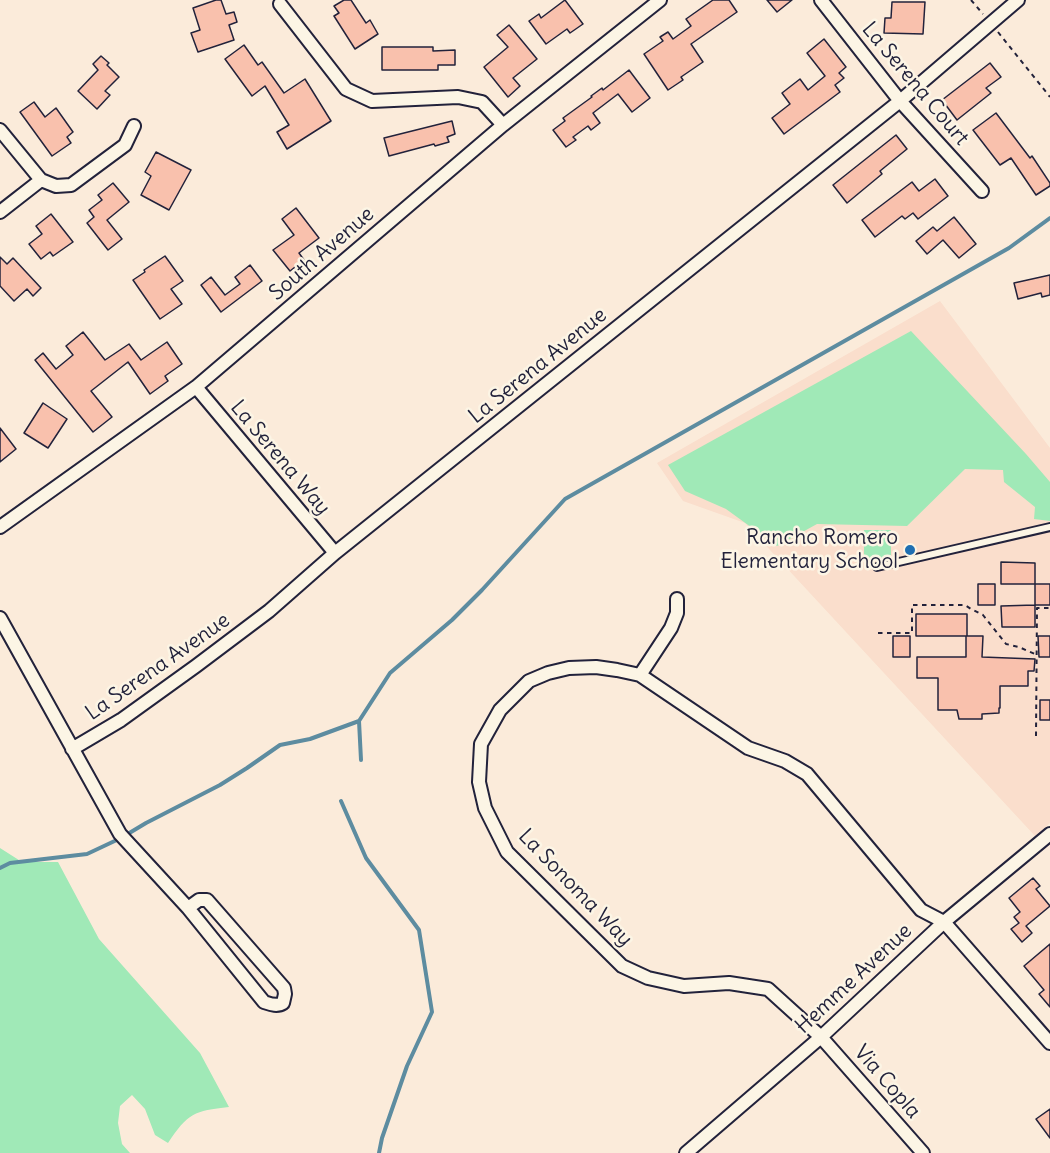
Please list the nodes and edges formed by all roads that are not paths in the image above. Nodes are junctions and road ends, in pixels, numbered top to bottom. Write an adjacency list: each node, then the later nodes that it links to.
1 (660, 0): 6 (street, South Avenue)
2 (821, 0): 5 (street, La Serena Court)
3 (1018, 0): 5 (street, La Serena Avenue)
4 (280, 4): 6 (street)
5 (900, 100): 10 (street, La Serena Court); 15 (street, La Serena Avenue)
6 (503, 125): 12 (street, South Avenue)
7 (134, 126): 9 (street)
8 (0, 130): 9 (street)
9 (41, 180): 11 (street)
10 (982, 192)
11 (0, 212)
12 (196, 387): 13 (street, South Avenue); 15 (street, La Serena Way)
13 (0, 526)
14 (1050, 527): 16 (lane)
15 (335, 554): 20 (street, La Serena Avenue)
16 (878, 567)
17 (676, 599): 19 (street)
18 (0, 618): 20 (street)
19 (640, 675): 23 (street, La Sonoma Way); 24 (street, La Sonoma Way)
20 (72, 749): 22 (street)
21 (1050, 834): 23 (street, Hemme Avenue)
22 (188, 908): 22 (street)
23 (944, 922): 24 (street, Hemme Avenue); 25 (street, La Sonoma Way)
24 (821, 1037): 26 (street, Hemme Avenue); 27 (street, Via Copla)
25 (1050, 1043)
26 (686, 1153)
27 (923, 1153)

